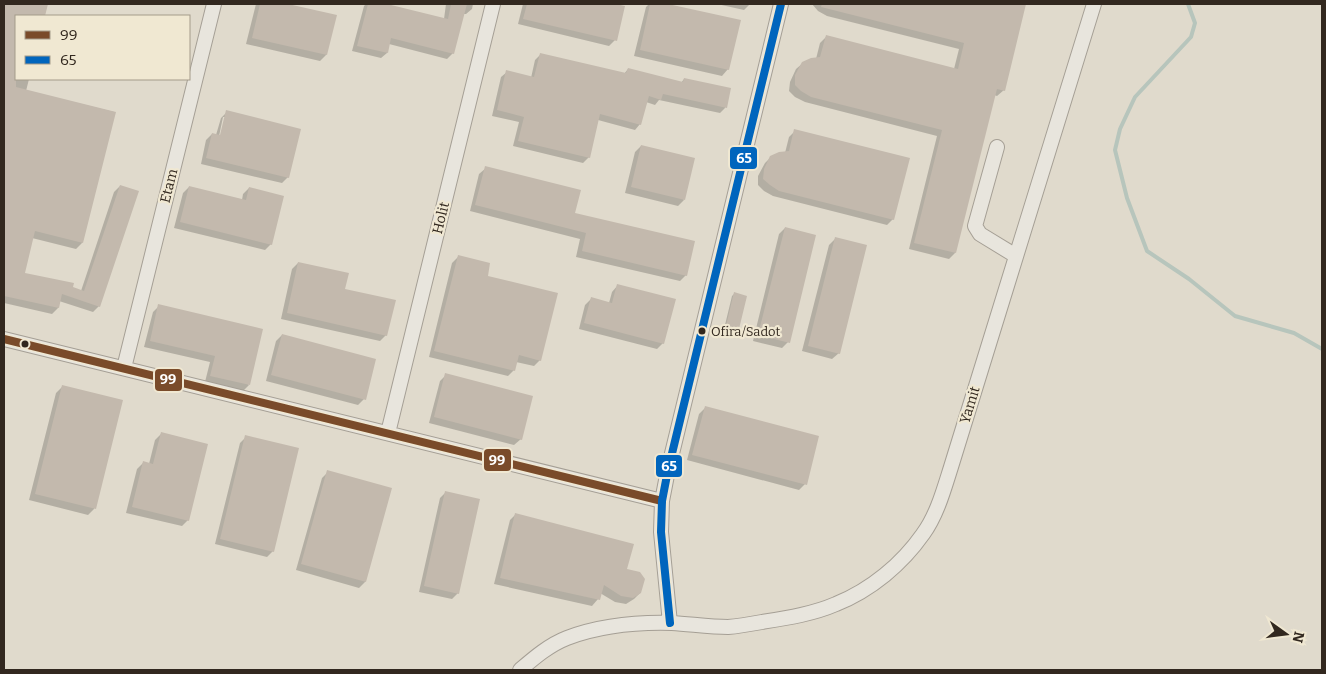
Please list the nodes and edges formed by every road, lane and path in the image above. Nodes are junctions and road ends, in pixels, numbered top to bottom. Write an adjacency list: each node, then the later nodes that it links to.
1 (214, 4): 8 (street, Etam)
2 (493, 4): 9 (street, Holit)
3 (781, 4): 10 (street)
4 (1094, 4): 6 (street, Yamit)
5 (997, 146): 6 (street)
6 (1016, 256): 11 (street, Yamit)
7 (4, 339): 8 (street)
8 (124, 368): 9 (street)
9 (388, 433): 10 (street)
10 (662, 501): 11 (street)
11 (670, 623): 12 (street, Yamit)
12 (520, 670)

